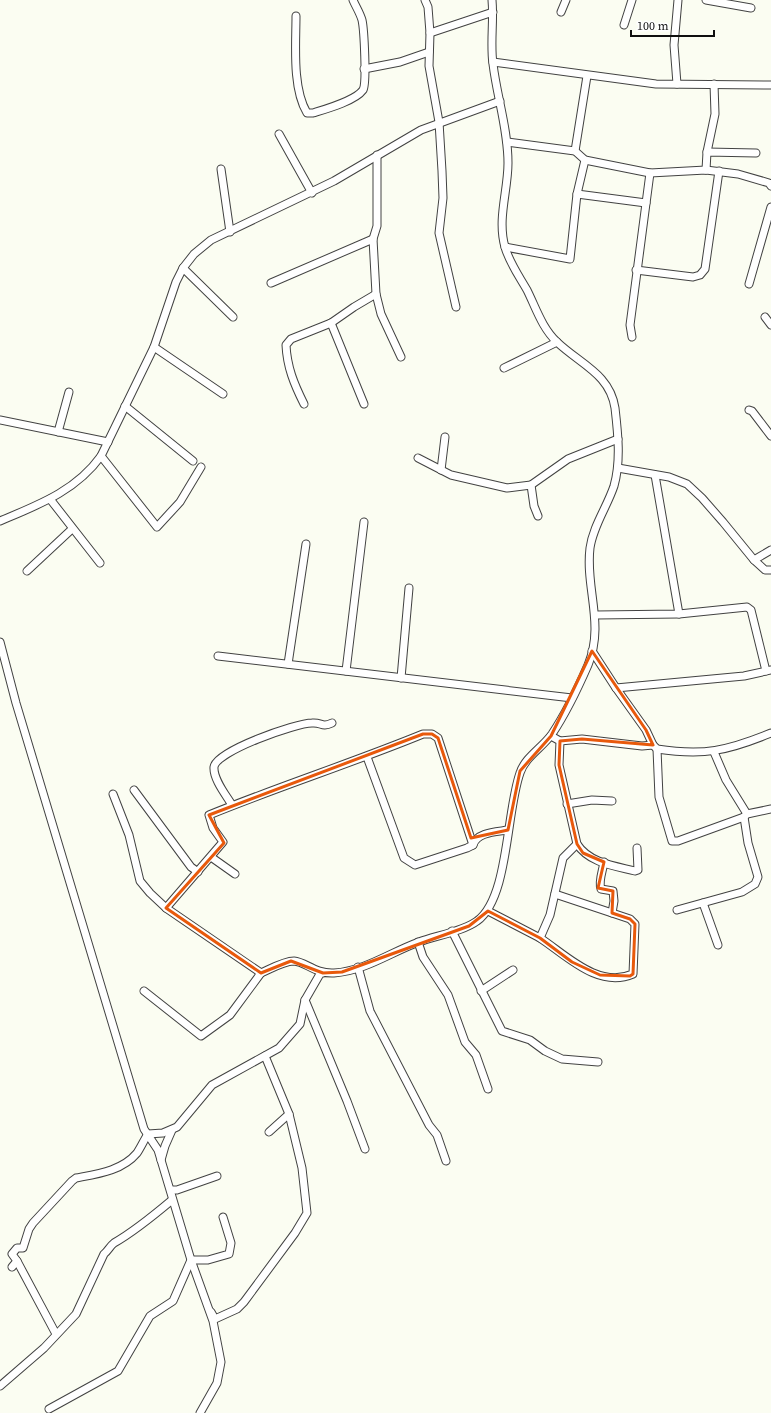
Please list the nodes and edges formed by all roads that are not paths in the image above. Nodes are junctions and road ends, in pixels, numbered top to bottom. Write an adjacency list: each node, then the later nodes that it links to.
1 (353, 0): 16 (street)
2 (425, 0): 13 (street)
3 (492, 0): 9 (street)
4 (566, 0): 10 (street)
5 (632, 0): 12 (street)
6 (678, 0): 18 (street)
7 (706, 0): 8 (street)
8 (751, 8)
9 (493, 12): 13 (street); 15 (street)
10 (561, 12)
11 (296, 16): 16 (street)
12 (624, 25)
13 (430, 33): 14 (street)
14 (429, 52): 16 (street); 22 (street)
15 (492, 62): 17 (street); 21 (street)
16 (364, 69)
17 (587, 76): 18 (street); 25 (street)
18 (677, 84): 19 (street)
19 (714, 84): 20 (street); 26 (street)
20 (771, 85)
21 (500, 101): 22 (street); 24 (street)
22 (439, 122): 28 (street); 47 (street)
23 (279, 134): 35 (street)
24 (507, 142): 25 (street); 41 (street)
25 (575, 151): 29 (street)
26 (707, 152): 27 (street); 31 (street)
27 (756, 153)
28 (377, 155): 35 (street); 40 (street)
29 (585, 160): 33 (street); 36 (street)
30 (221, 169): 39 (street)
31 (706, 170): 32 (street); 33 (street)
32 (719, 171): 34 (street); 43 (street)
33 (650, 173): 37 (street)
34 (771, 186)
35 (312, 193): 39 (street)
36 (577, 194): 37 (street); 41 (street)
37 (646, 203): 43 (street)
38 (771, 207): 45 (street)
39 (230, 232): 42 (street)
40 (373, 239): 44 (street); 46 (street)
41 (505, 247): 53 (street)
42 (183, 268): 48 (street); 54 (street)
43 (636, 270): 52 (street)
44 (271, 283)
45 (749, 284)
46 (376, 294): 50 (street); 55 (street)
47 (456, 307)
48 (233, 317)
49 (765, 317): 51 (street)
50 (331, 323): 59 (street); 60 (street)
51 (771, 325)
52 (632, 336)
53 (557, 342): 56 (street); 67 (street)
54 (154, 346): 58 (street); 61 (street)
55 (401, 357)
56 (504, 368)
57 (69, 392): 64 (street)
58 (223, 394)
59 (304, 404)
60 (364, 404)
61 (126, 406): 68 (street); 71 (street)
62 (749, 410): 65 (street)
63 (0, 420): 64 (street)
64 (58, 432): 68 (street)
65 (771, 436)
66 (445, 437): 74 (street)
67 (618, 439): 73 (street); 76 (street)
68 (108, 442): 69 (street)
69 (101, 456): 72 (street); 77 (street)
70 (418, 458): 74 (street)
71 (192, 461)
72 (201, 467)
73 (618, 468): 75 (street); 90 (street)
74 (441, 470): 76 (street)
75 (656, 475): 84 (street); 89 (street)
76 (531, 485): 78 (street)
77 (50, 499): 79 (street); 81 (street)
78 (538, 516)
79 (0, 521)
80 (364, 522): 96 (street)
81 (72, 529): 85 (street); 87 (street)
82 (306, 544): 94 (street)
83 (771, 550): 84 (street)
84 (754, 560): 86 (street)
85 (100, 563)
86 (771, 570)
87 (27, 571)
88 (409, 588): 97 (street)
89 (678, 614): 90 (street); 95 (street)
90 (596, 615): 92 (street)
91 (0, 642): 145 (street)
92 (592, 651): 98 (street); 99 (street)
93 (218, 656): 94 (street)
94 (288, 664): 96 (street)
95 (768, 670): 98 (street)
96 (346, 671): 97 (street)
97 (401, 678): 99 (street)
98 (616, 688): 104 (street)
99 (572, 698): 102 (street)
100 (332, 723): 111 (street)
101 (771, 733): 105 (street)
102 (551, 736): 103 (street); 114 (street)
103 (560, 741): 104 (street); 110 (street)
104 (655, 747): 105 (street); 113 (street)
105 (714, 752): 113 (street)
106 (367, 757): 111 (street); 116 (street); 116 (street)
107 (134, 790): 120 (street)
108 (114, 794): 124 (street)
109 (612, 801): 110 (street)
110 (567, 804): 115 (street)
111 (232, 806): 118 (street)
112 (771, 809): 113 (street)
113 (745, 816): 123 (street)
114 (508, 830): 116 (street); 126 (street)
115 (578, 844): 119 (street); 122 (street)
116 (473, 845)
117 (637, 848): 119 (street)
118 (211, 857): 120 (street); 121 (street)
119 (604, 862): 127 (street)
120 (198, 872): 124 (street)
121 (235, 874)
122 (555, 894): 127 (street); 129 (street)
123 (703, 903): 125 (street); 131 (street)
124 (166, 908): 135 (street)
125 (678, 910)
126 (488, 911): 128 (street); 129 (street)
127 (612, 913): 129 (street)
128 (452, 931): 130 (street); 137 (street)
129 (540, 938)
130 (418, 942): 132 (street); 141 (street)
131 (718, 945)
132 (358, 967): 134 (street); 148 (street)
133 (513, 970): 137 (street)
134 (323, 972): 135 (street); 138 (street)
135 (261, 973): 136 (street)
136 (144, 991)
137 (481, 991): 140 (street)
138 (305, 1000): 139 (street); 146 (street)
139 (265, 1056): 142 (street); 143 (street)
140 (598, 1062)
141 (488, 1089)
142 (289, 1114): 144 (street); 156 (street)
143 (172, 1130): 145 (street); 147 (street)
144 (269, 1132)
145 (148, 1134): 147 (street); 154 (street)
146 (364, 1149)
147 (161, 1160): 150 (street)
148 (446, 1161)
149 (217, 1176): 150 (street)
150 (171, 1190): 151 (street)
151 (172, 1200): 153 (street); 157 (street)
152 (223, 1217): 153 (street)
153 (191, 1260): 156 (street); 159 (street)
154 (17, 1261): 155 (street); 157 (street)
155 (12, 1268)
156 (206, 1303): 160 (street)
157 (56, 1334): 158 (street)
158 (0, 1386)
159 (49, 1409)
160 (200, 1413)

